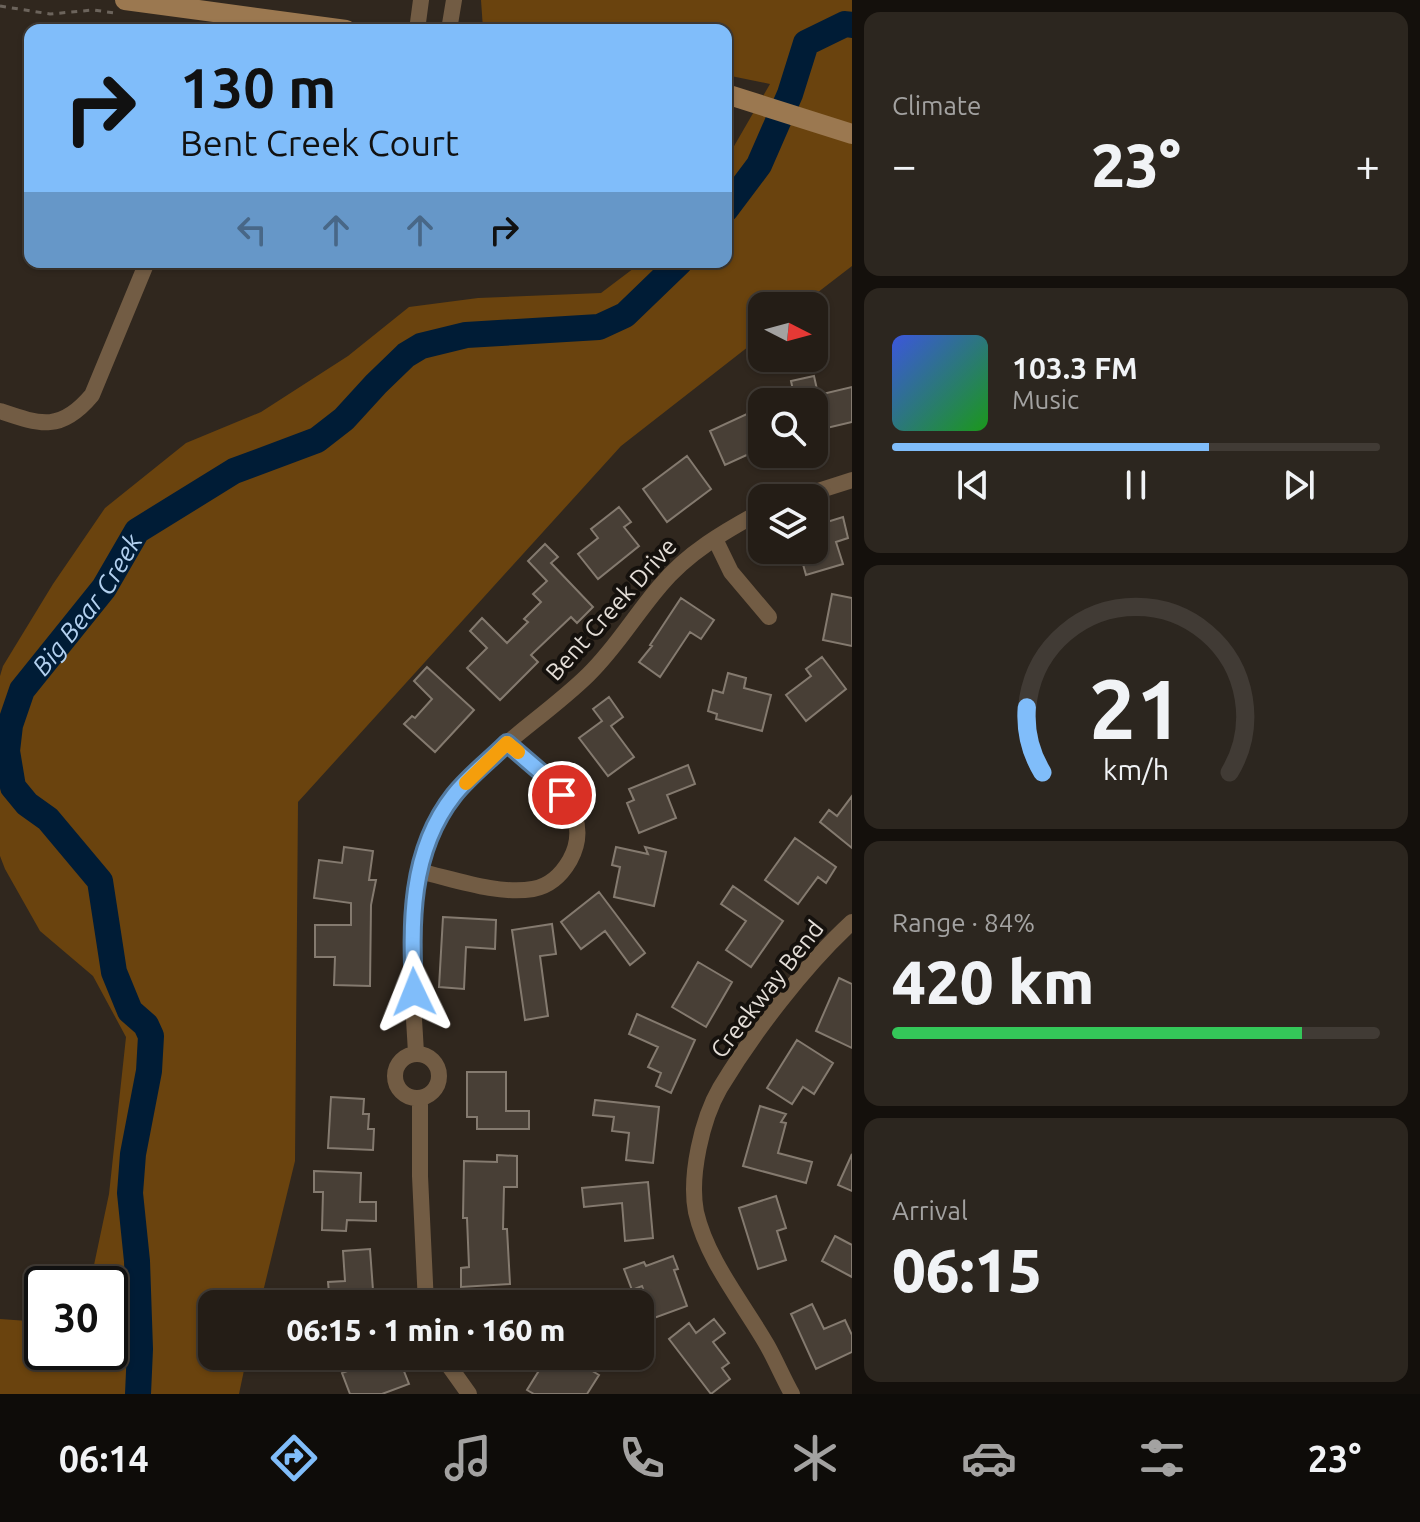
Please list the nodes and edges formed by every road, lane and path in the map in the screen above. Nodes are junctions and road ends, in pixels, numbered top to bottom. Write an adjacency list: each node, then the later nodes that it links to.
1 (421, 0): 7 (street)
2 (454, 0): 8 (street)
3 (0, 6): 4 (path)
4 (123, 7): 5 (main road)
5 (233, 22): 6 (main road)
6 (261, 24)
7 (418, 24)
8 (450, 24)
9 (732, 96): 10 (main road)
10 (847, 132)
11 (145, 268): 12 (street)
12 (0, 411)
13 (852, 480): 14 (street)
14 (828, 488)
15 (748, 519): 16 (street, Bent Creek Drive)
16 (715, 539): 17 (street); 18 (street, Bent Creek Drive)
17 (769, 617)
18 (507, 743): 19 (street, Bent Creek Drive); 19 (street)
19 (418, 871): 21 (street, Bent Creek Drive)
20 (852, 922): 26 (street, Creekway Bend)
21 (416, 1054): 22 (street); 22 (street)
22 (420, 1098): 23 (street)
23 (425, 1290)
24 (452, 1370): 25 (street)
25 (469, 1394)
26 (792, 1394)

